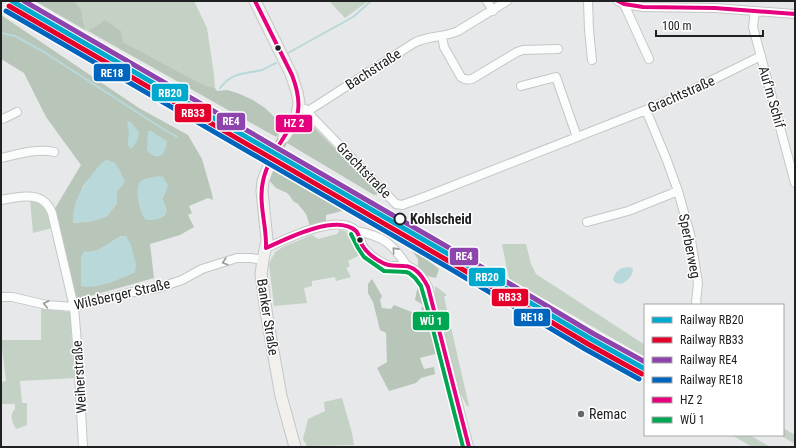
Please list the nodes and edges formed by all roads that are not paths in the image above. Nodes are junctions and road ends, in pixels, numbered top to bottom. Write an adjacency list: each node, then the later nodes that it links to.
1 (255, 1): 15 (street)
2 (487, 1): 6 (street)
3 (507, 1): 6 (street, Bachstraße)
4 (588, 1): 13 (street)
5 (621, 2): 7 (street); 12 (street)
6 (492, 11): 9 (street, Bachstraße)
7 (755, 11): 8 (street); 11 (street, Auf'm Schif)
8 (795, 14)
9 (442, 36): 10 (street); 15 (street, Bachstraße)
10 (558, 49)
11 (761, 56): 16 (street, Grachtstraße); 24 (street, Auf'm Schif)
12 (649, 59)
13 (592, 60)
14 (521, 86): 20 (street)
15 (303, 109): 19 (street); 20 (street, Grachtstraße)
16 (646, 110): 20 (street, Grachtstraße); 25 (street, Sperberweg)
17 (17, 112): 18 (street)
18 (1, 119)
19 (284, 137)
20 (577, 137)
21 (54, 152): 22 (street)
22 (1, 158)
23 (270, 163): 29 (street, Banker Straße)
24 (795, 183)
25 (678, 191): 27 (street); 33 (street, Sperberweg)
26 (1, 200): 34 (street, Weiherstraße)
27 (587, 222)
28 (356, 231): 29 (street); 31 (street, one-way to 28); 31 (street)
29 (266, 248): 30 (street, Banker Straße)
30 (263, 260): 34 (street, Wilsberger Straße, one-way to 34); 36 (street, Banker Straße)
31 (407, 266): 37 (street)
32 (1, 297): 34 (street, Wilsberger Straße, one-way to 32)
33 (696, 304)
34 (74, 308): 35 (street, Weiherstraße)
35 (83, 447)
36 (295, 447)
37 (469, 447)

